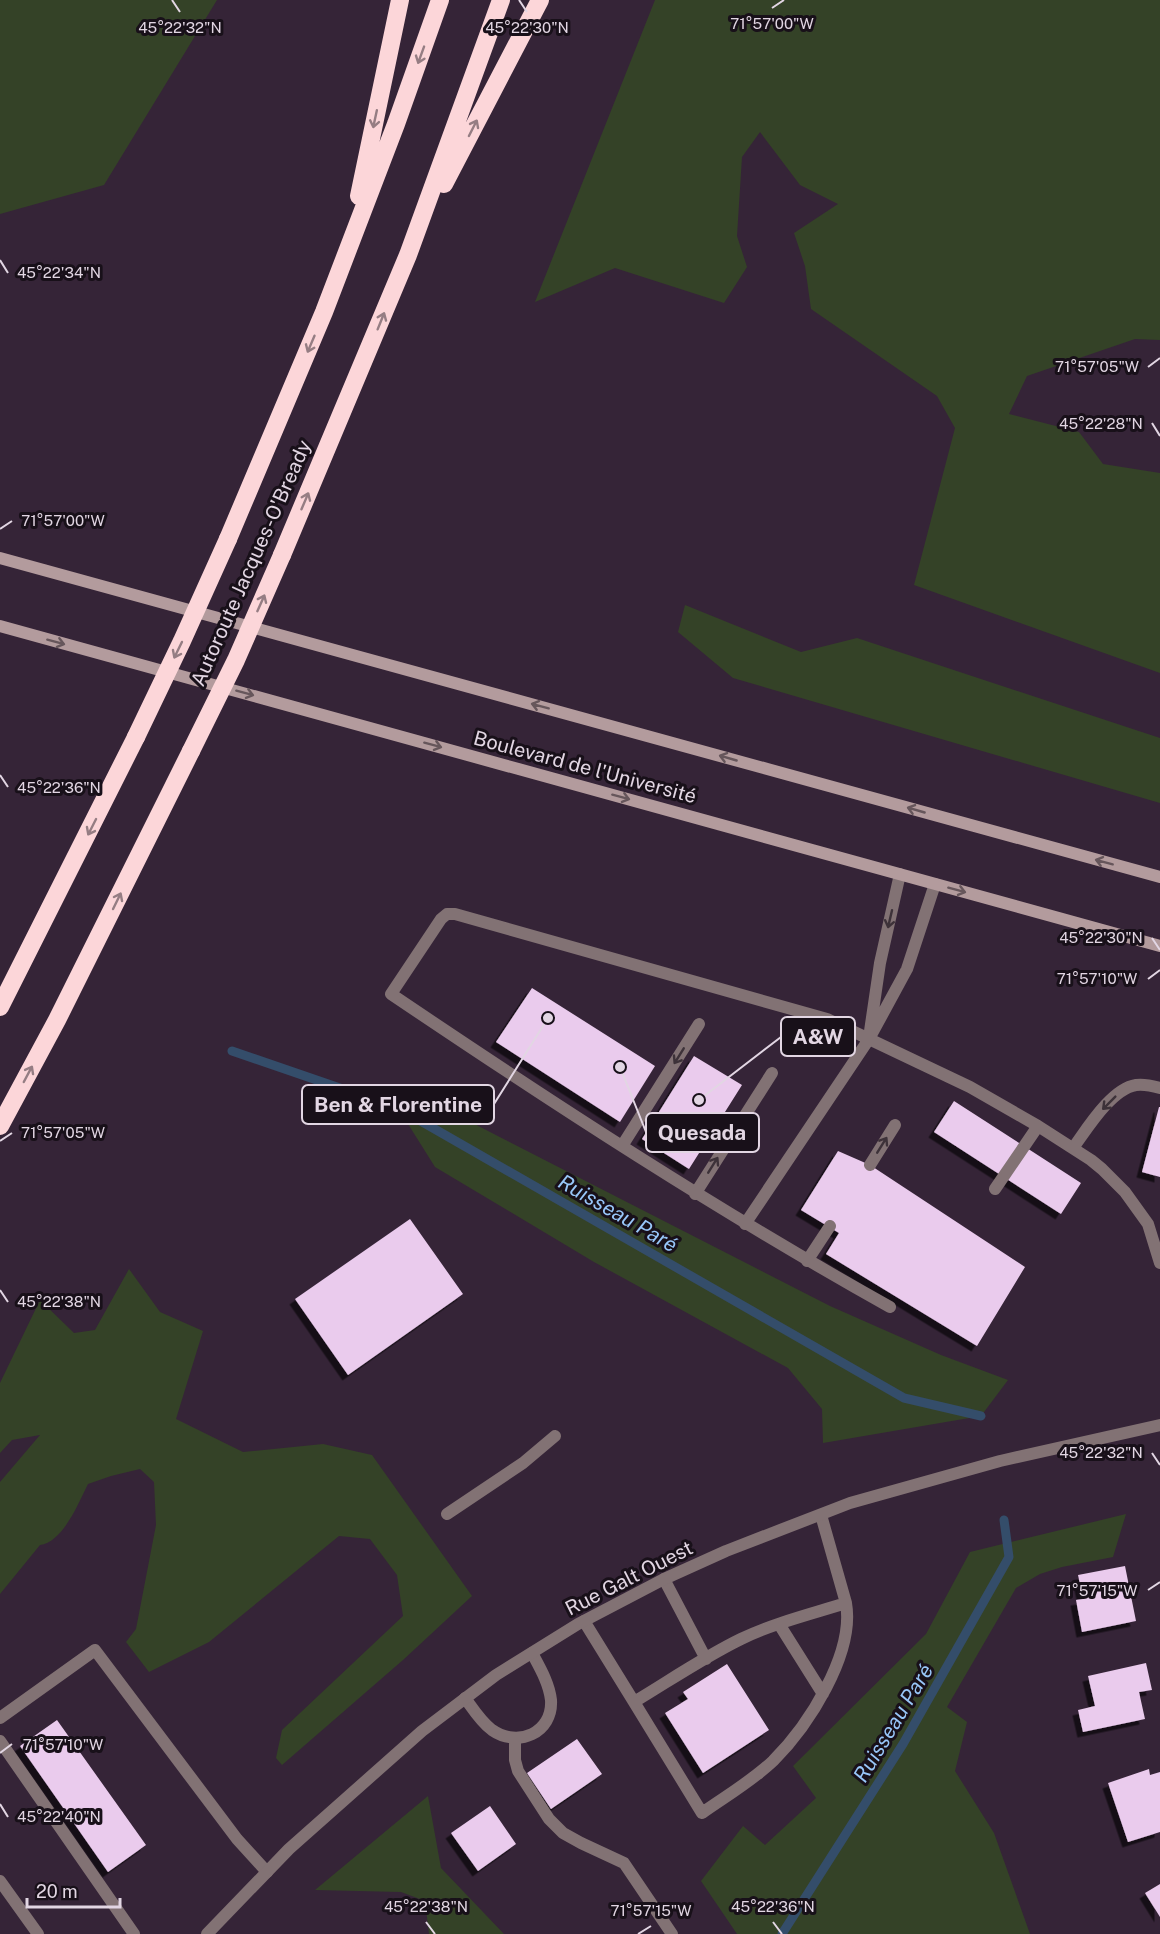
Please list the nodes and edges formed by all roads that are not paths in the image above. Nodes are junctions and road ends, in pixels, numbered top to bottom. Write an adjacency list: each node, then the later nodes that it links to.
1 (400, 0): 5 (highway, one-way to 5)
2 (440, 0): 5 (highway, Autoroute Jacques-O'Bready, one-way to 5)
3 (501, 0): 6 (highway, Autoroute Jacques-O'Bready)
4 (540, 0): 6 (highway, one-way to 4)
5 (348, 250): 13 (highway, Autoroute Jacques-O'Bready, one-way to 13, bridge)
6 (408, 255): 19 (highway, Autoroute Jacques-O'Bready, one-way to 6, bridge)
7 (0, 558): 10 (main road, one-way to 7)
8 (0, 626): 9 (main road, Boulevard de l'Université, one-way to 9)
9 (900, 874): 11 (main road, Boulevard de l'Université); 15 (street, one-way to 15)
10 (1160, 877)
11 (935, 884): 12 (main road, Boulevard de l'Université, one-way to 12); 15 (street)
12 (1160, 946)
13 (0, 1007)
14 (699, 1024): 21 (street, one-way to 21)
15 (869, 1039): 20 (street); 21 (street); 26 (street)
16 (772, 1073): 25 (street, one-way to 16)
17 (1160, 1088): 22 (street, one-way to 22)
18 (895, 1125): 23 (street, one-way to 18)
19 (0, 1126)
20 (1038, 1126): 22 (street); 24 (street)
21 (622, 1146): 25 (street)
22 (1073, 1148): 29 (street)
23 (870, 1165)
24 (995, 1189)
25 (695, 1194): 26 (street)
26 (745, 1224): 28 (street)
27 (830, 1226): 28 (street)
28 (807, 1261): 30 (street)
29 (1160, 1263)
30 (890, 1307)
31 (1160, 1425): 34 (street, Rue Galt Ouest)
32 (555, 1436): 33 (street)
33 (447, 1514)
34 (821, 1515): 35 (street, Rue Galt Ouest); 36 (street)
35 (664, 1579): 37 (street, Rue Galt Ouest); 40 (street)
36 (846, 1603): 38 (street); 41 (street)
37 (584, 1621): 39 (street, Rue Galt Ouest); 43 (street)
38 (779, 1624): 40 (street); 41 (street)
39 (532, 1653): 42 (street, Rue Galt Ouest); 45 (street)
40 (706, 1659): 43 (street)
41 (823, 1694): 43 (street)
42 (465, 1698): 45 (street); 47 (street, Rue Galt Ouest)
43 (634, 1702)
44 (0, 1718): 47 (street)
45 (514, 1738): 52 (street)
46 (0, 1741): 50 (street)
47 (267, 1872): 51 (street, Rue Galt Ouest)
48 (0, 1881): 49 (street)
49 (38, 1934)
50 (134, 1934)
51 (207, 1934)
52 (672, 1934)

